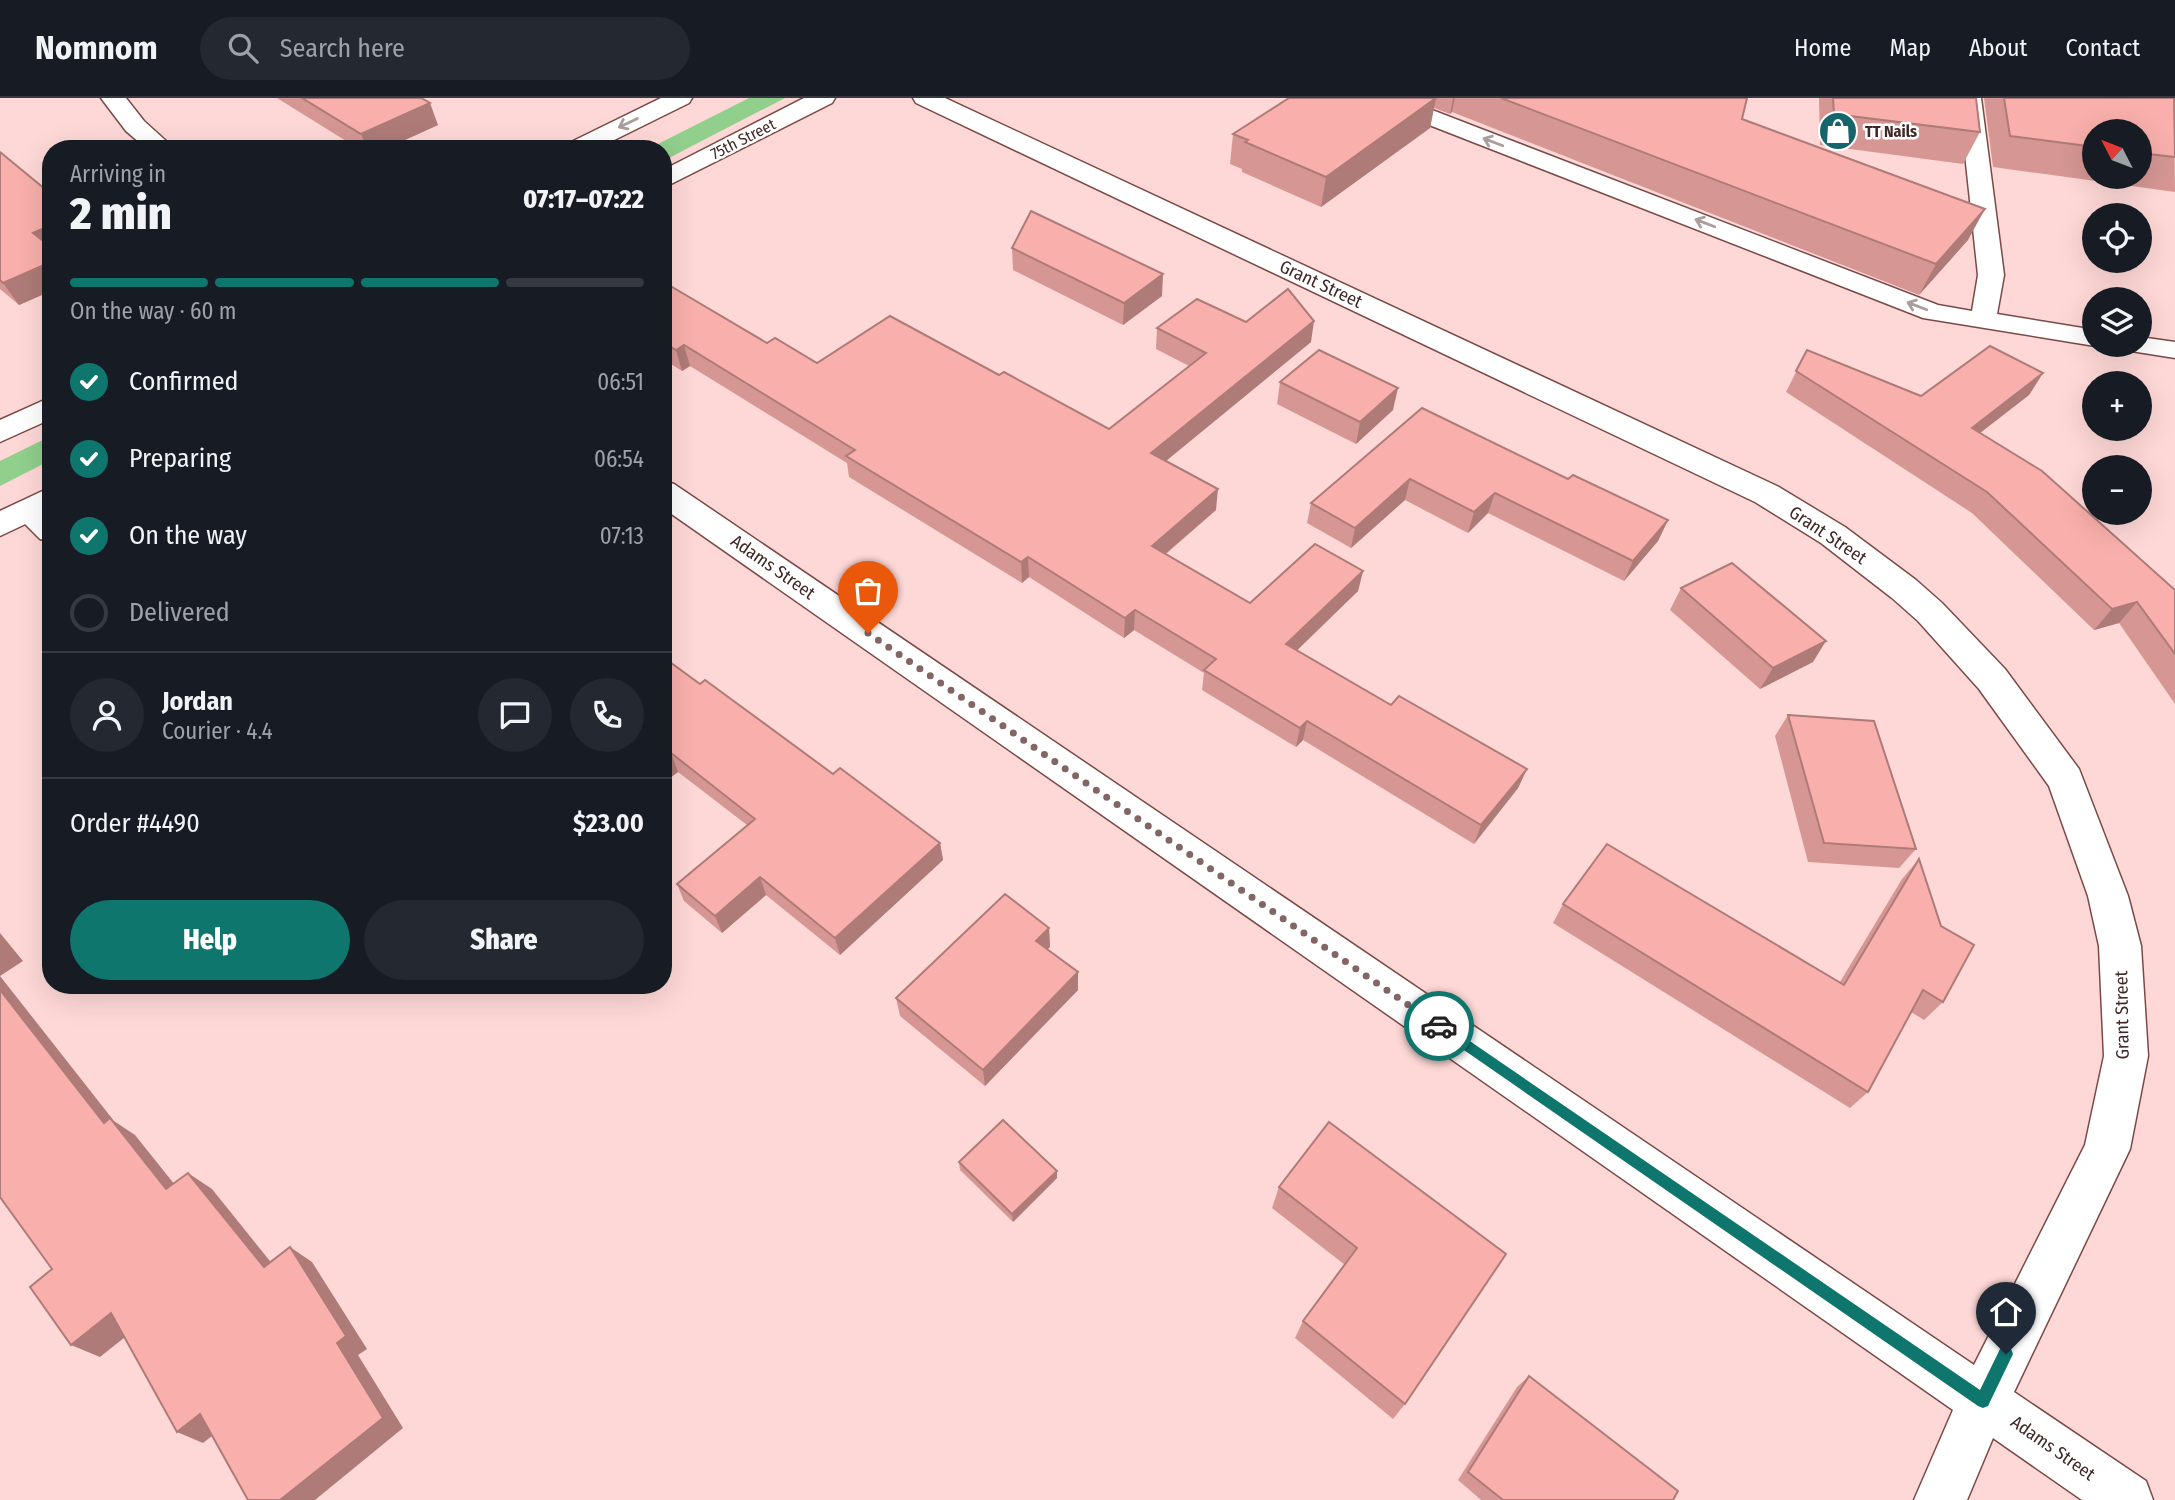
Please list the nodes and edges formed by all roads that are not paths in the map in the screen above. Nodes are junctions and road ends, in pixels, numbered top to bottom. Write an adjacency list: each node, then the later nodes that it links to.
1 (113, 98): 7 (street)
2 (680, 98): 8 (street, one-way to 8)
3 (823, 98): 9 (street, 75th Street)
4 (925, 98): 15 (street, Grant Street)
5 (1381, 98): 10 (lane, one-way to 5)
6 (1970, 98): 10 (lane)
7 (152, 140)
8 (594, 140)
9 (672, 175)
10 (1983, 321): 11 (lane)
11 (2082, 336)
12 (2152, 347): 13 (lane)
13 (2175, 350)
14 (672, 498): 15 (street, Adams Street)
15 (1983, 1400): 16 (street, Grant Street); 17 (street, Adams Street)
16 (1940, 1500)
17 (2127, 1500)

